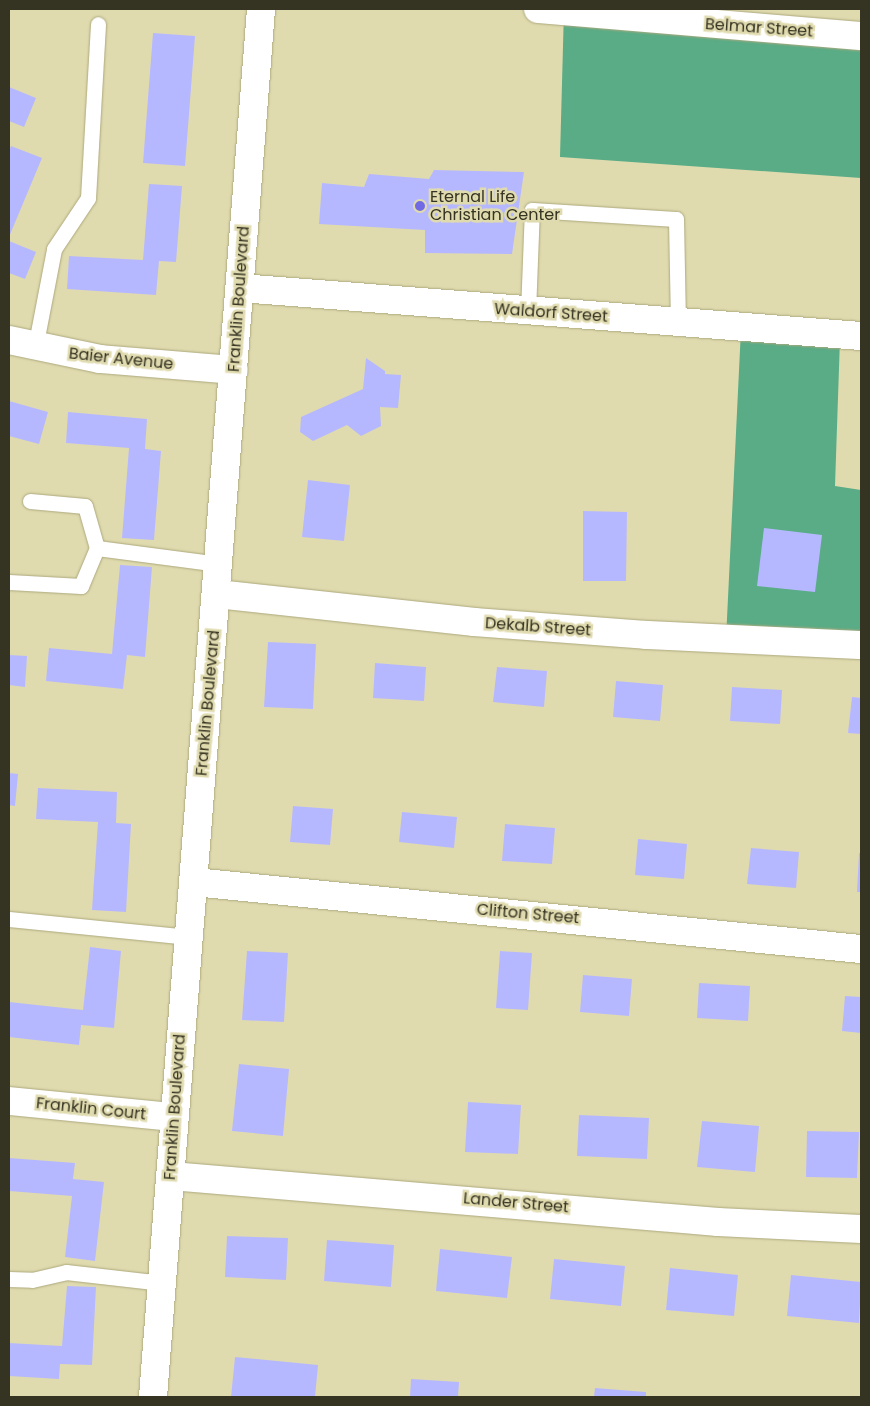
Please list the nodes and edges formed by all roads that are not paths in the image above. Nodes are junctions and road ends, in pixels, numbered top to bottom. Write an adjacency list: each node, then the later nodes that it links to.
1 (261, 9): 5 (street, Franklin Boulevard)
2 (538, 9): 4 (street, Belmar Street)
3 (98, 24): 10 (lane)
4 (861, 36)
5 (240, 288): 6 (street, Waldorf Street); 11 (street, Franklin Boulevard)
6 (528, 312): 7 (street, Waldorf Street); 7 (lane)
7 (678, 321): 8 (street, Waldorf Street)
8 (861, 336)
9 (9, 340): 10 (street, Baier Avenue)
10 (35, 348): 11 (street, Baier Avenue)
11 (234, 370): 14 (street, Franklin Boulevard)
12 (30, 501): 13 (lane)
13 (97, 548): 14 (lane); 15 (lane)
14 (219, 564): 16 (street, Franklin Boulevard)
15 (9, 582)
16 (217, 594): 17 (street, Dekalb Street); 18 (street, Franklin Boulevard)
17 (861, 645)
18 (194, 882): 20 (street, Franklin Boulevard); 21 (street, Clifton Street)
19 (9, 919): 20 (lane)
20 (189, 937): 23 (street, Franklin Boulevard)
21 (861, 949)
22 (9, 1101): 23 (street, Franklin Court)
23 (172, 1117): 24 (street, Franklin Boulevard)
24 (171, 1176): 25 (street, Lander Street); 27 (street, Franklin Boulevard)
25 (861, 1229)
26 (9, 1279): 27 (lane)
27 (162, 1283): 28 (street, Franklin Boulevard)
28 (152, 1397)

